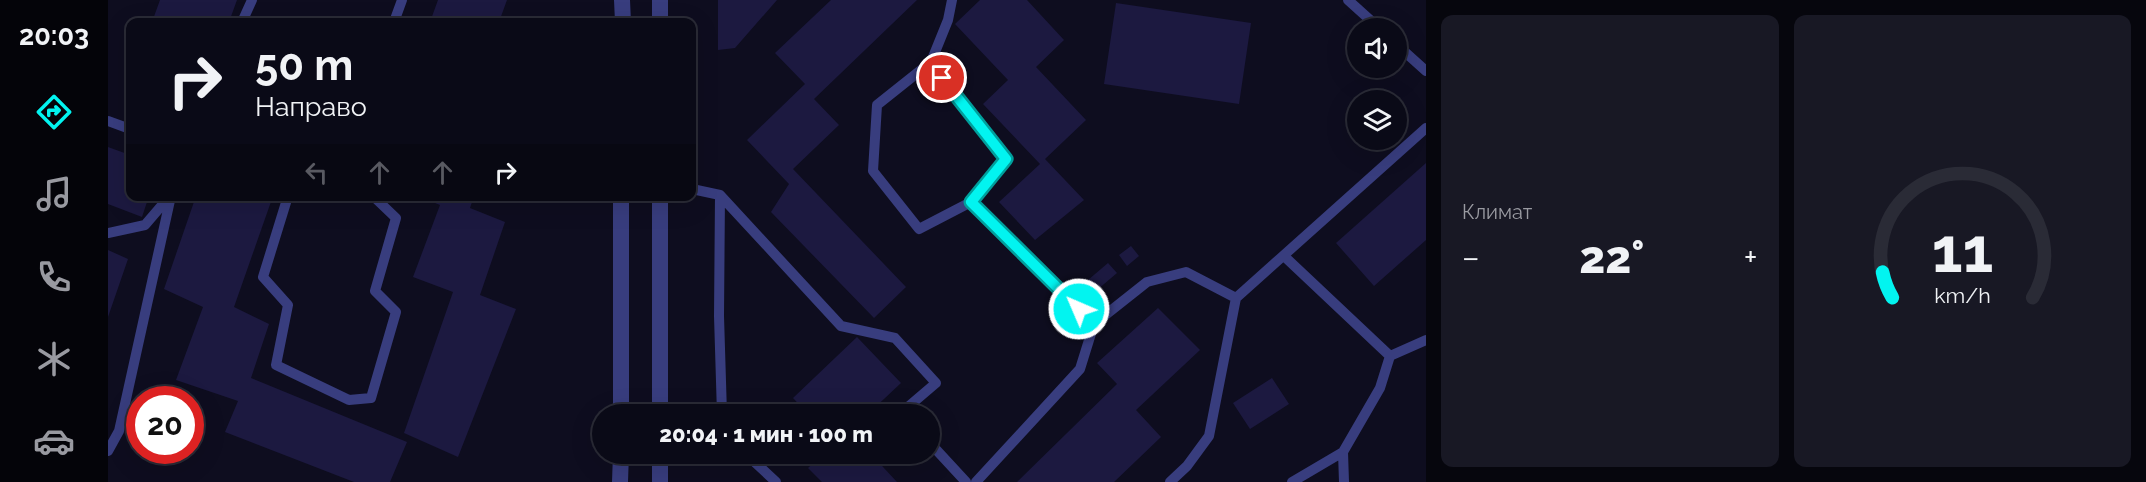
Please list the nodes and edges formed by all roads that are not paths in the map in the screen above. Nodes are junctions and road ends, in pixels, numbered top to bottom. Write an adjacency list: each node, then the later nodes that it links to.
1 (252, 0): 7 (lane)
2 (402, 0): 8 (lane)
3 (622, 0): 9 (street)
4 (660, 0): 10 (street)
5 (952, 0): 13 (lane)
6 (1348, 0): 11 (lane)
7 (244, 18)
8 (395, 18)
9 (623, 18)
10 (660, 18)
11 (1368, 18)
12 (1407, 54): 14 (lane)
13 (931, 62): 26 (lane); 26 (lane)
14 (1426, 71)
15 (108, 120): 16 (lane)
16 (126, 127)
17 (1426, 128): 28 (lane)
18 (696, 190): 19 (lane)
19 (720, 195): 35 (lane); 36 (lane)
20 (166, 201): 27 (lane)
21 (169, 201): 37 (lane)
22 (286, 201): 23 (lane)
23 (378, 201)
24 (621, 201): 33 (street)
25 (660, 201): 34 (street)
26 (971, 202): 30 (lane)
27 (108, 233)
28 (1284, 256): 29 (lane); 32 (lane)
29 (1236, 298): 30 (lane); 48 (lane)
30 (1094, 324): 47 (lane)
31 (1426, 340): 32 (lane)
32 (1390, 356): 38 (lane)
33 (621, 404)
34 (660, 404)
35 (722, 404)
36 (911, 404)
37 (108, 452)
38 (1343, 452): 49 (lane); 50 (lane)
39 (940, 454): 46 (lane)
40 (621, 464): 43 (street)
41 (660, 464): 44 (street)
42 (757, 464): 45 (lane)
43 (621, 482)
44 (660, 482)
45 (776, 482)
46 (966, 482)
47 (976, 482)
48 (1170, 482)
49 (1292, 482)
50 (1344, 482)

